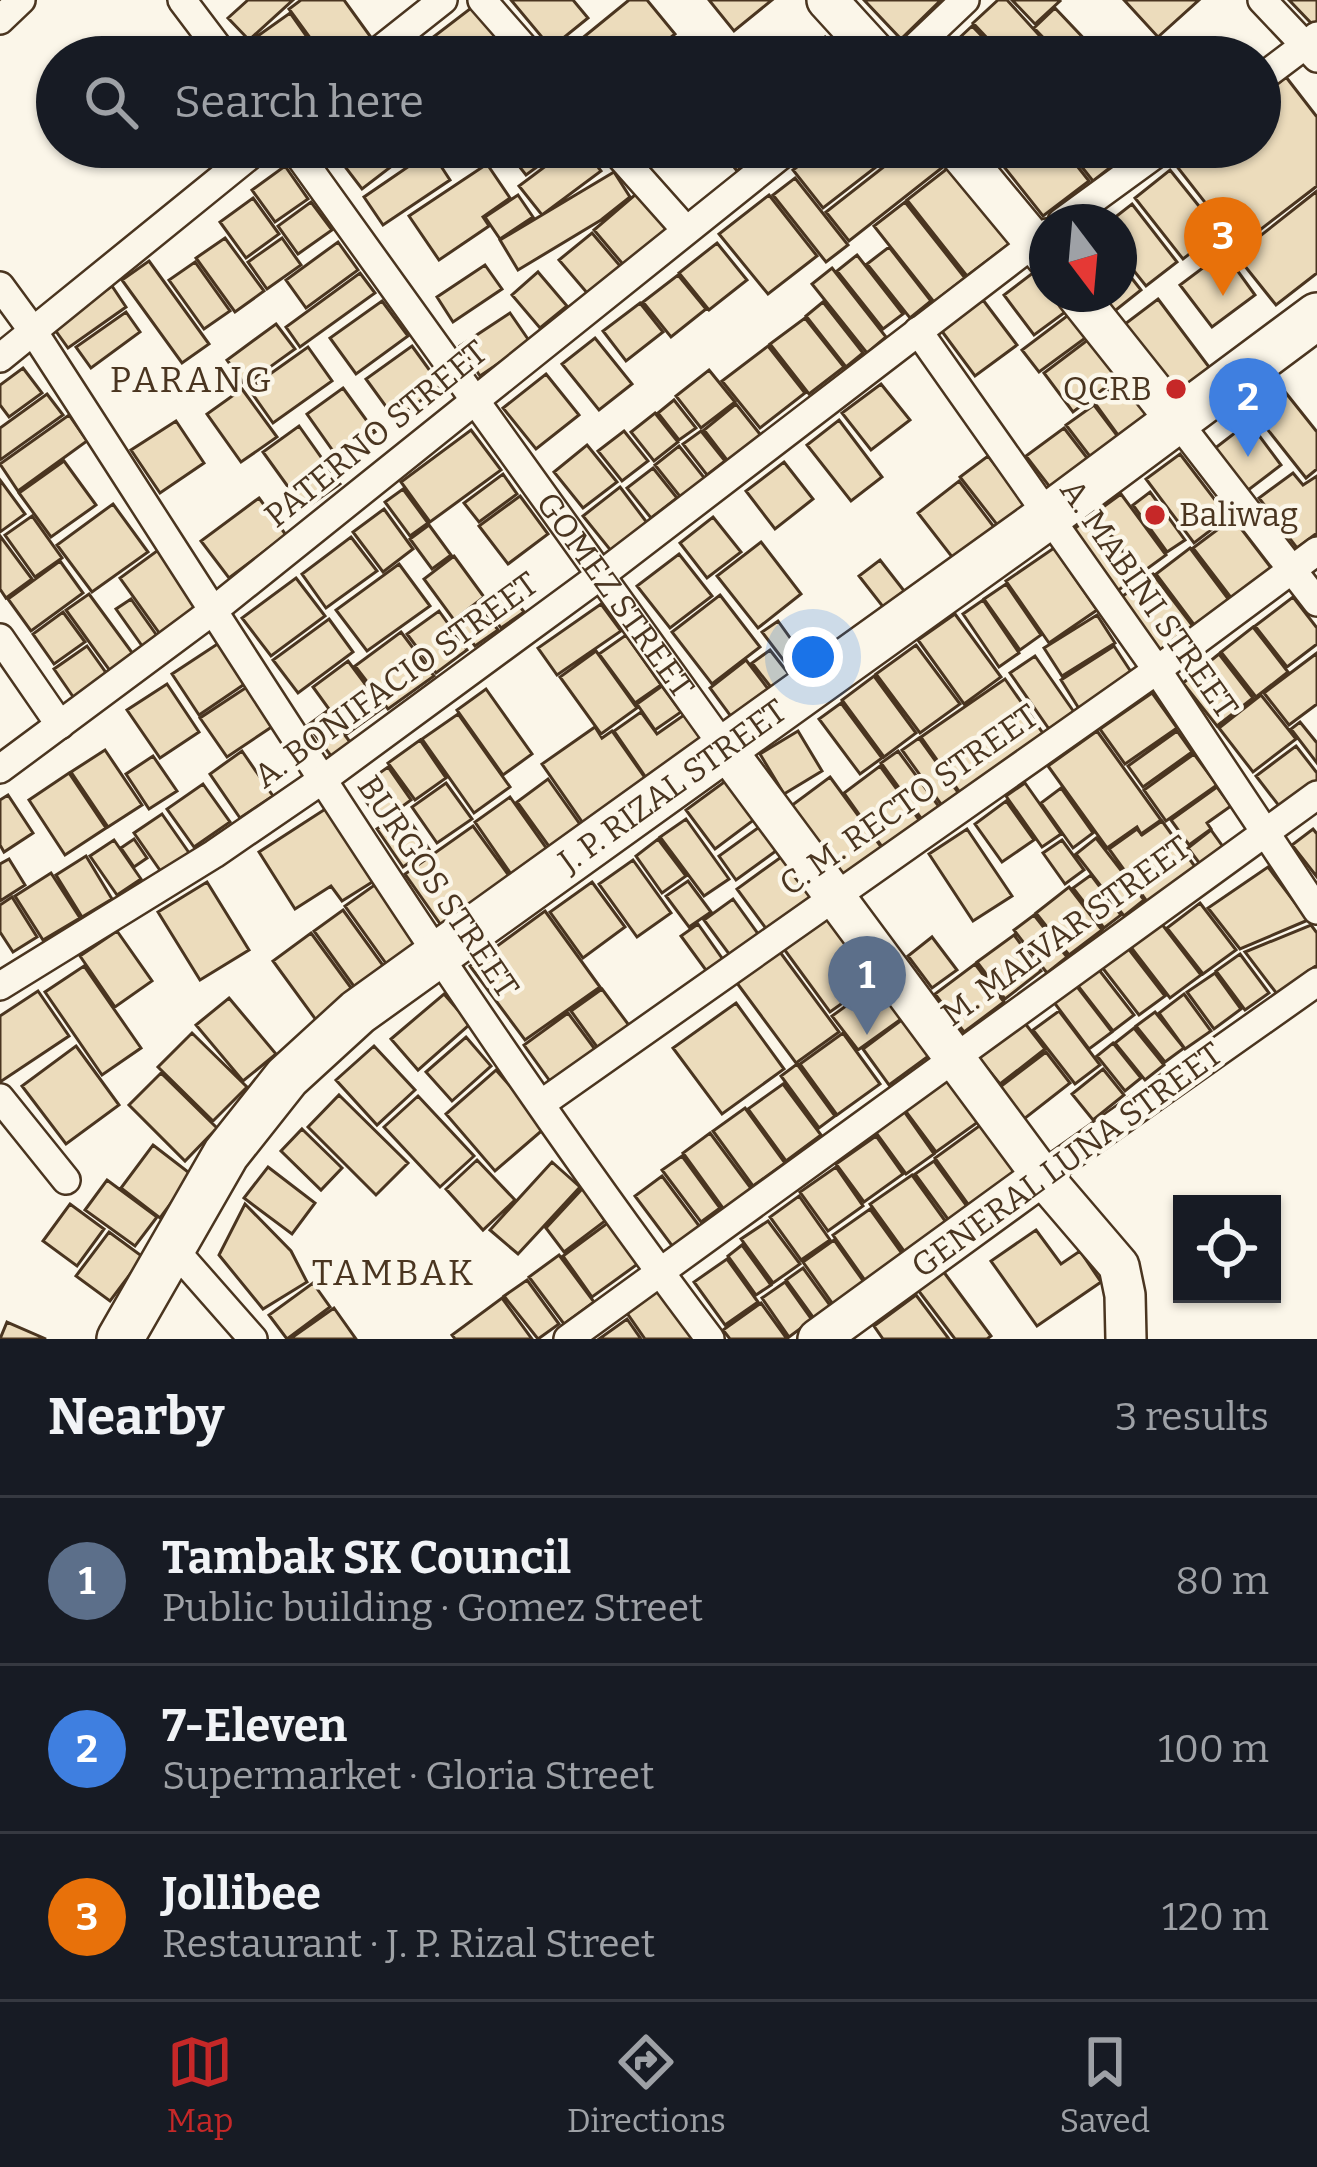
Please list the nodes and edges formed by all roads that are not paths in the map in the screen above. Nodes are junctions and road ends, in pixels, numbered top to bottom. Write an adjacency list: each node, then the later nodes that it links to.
1 (21, 0): 8 (street)
2 (182, 0): 9 (street)
3 (443, 0): 10 (street)
4 (482, 0): 11 (street)
5 (827, 0): 12 (street)
6 (964, 0): 13 (street)
7 (1262, 0): 14 (street)
8 (0, 20)
9 (209, 36)
10 (398, 36)
11 (514, 36)
12 (860, 36)
13 (927, 36)
14 (1313, 46): 15 (street)
15 (1281, 66)
16 (234, 168): 29 (street)
17 (307, 168): 32 (street, GOMEZ STREET)
18 (630, 168): 24 (street)
19 (764, 168): 24 (street, PATERNO STREET)
20 (977, 168): 23 (street)
21 (1139, 168): 22 (street, A. BONIFACIO STREET)
22 (1093, 204)
23 (1029, 220)
24 (685, 230): 32 (street, PATERNO STREET)
25 (1029, 252): 30 (street, A. BONIFACIO STREET)
26 (0, 286): 29 (street, BURGOS STREET)
27 (1090, 312): 33 (street)
28 (1317, 316): 33 (main road, J. P. RIZAL STREET)
29 (33, 331): 31 (street); 39 (street, BURGOS STREET)
30 (918, 331): 34 (street, A. MABINI STREET); 37 (street, A. BONIFACIO STREET)
31 (0, 358)
32 (476, 400): 37 (street, GOMEZ STREET); 39 (street, PATERNO STREET)
33 (1178, 421): 34 (main road, J. P. RIZAL STREET); 36 (street)
34 (1047, 518): 41 (street, A. MABINI STREET); 43 (main road, J. P. RIZAL STREET)
35 (1317, 551): 36 (street, C. M. RECTO STREET)
36 (1292, 569): 38 (street); 41 (street, C. M. RECTO STREET)
37 (601, 575): 43 (street, GOMEZ STREET); 45 (street, A. BONIFACIO STREET)
38 (1317, 602)
39 (214, 610): 42 (street, PATERNO STREET); 45 (street, BURGOS STREET)
40 (0, 638): 42 (street)
41 (1156, 670): 47 (street, A. MABINI STREET); 48 (street, C. M. RECTO STREET)
42 (60, 725): 44 (street, PATERNO STREET)
43 (724, 747): 48 (street, GOMEZ STREET); 50 (main road, J. P. RIZAL STREET)
44 (0, 769)
45 (322, 780): 50 (street, BURGOS STREET); 52 (street, A. BONIFACIO STREET)
46 (1317, 795): 47 (street, M. MALVAR STREET)
47 (1266, 832): 49 (street, A. MABINI STREET); 53 (street, M. MALVAR STREET)
48 (836, 895): 53 (street, GOMEZ STREET); 55 (street, C. M. RECTO STREET)
49 (1317, 910)
50 (437, 951): 55 (street, BURGOS STREET); 58 (main road, J. P. RIZAL STREET)
51 (1317, 982): 56 (street, GENERAL LUNA STREET)
52 (0, 986)
53 (955, 1055): 56 (street, GOMEZ STREET); 59 (street, M. MALVAR STREET)
54 (0, 1098): 57 (street)
55 (542, 1104): 59 (street, BURGOS STREET)
56 (1042, 1176): 64 (street, GENERAL LUNA STREET); 65 (street, GOMEZ STREET)
57 (66, 1180)
58 (172, 1247): 60 (main road, J. P. RIZAL STREET); 61 (street)
59 (660, 1272): 62 (street, M. MALVAR STREET); 63 (street, BURGOS STREET)
60 (120, 1339)
61 (253, 1339)
62 (568, 1339)
63 (710, 1339)
64 (818, 1339)
65 (1126, 1339)

